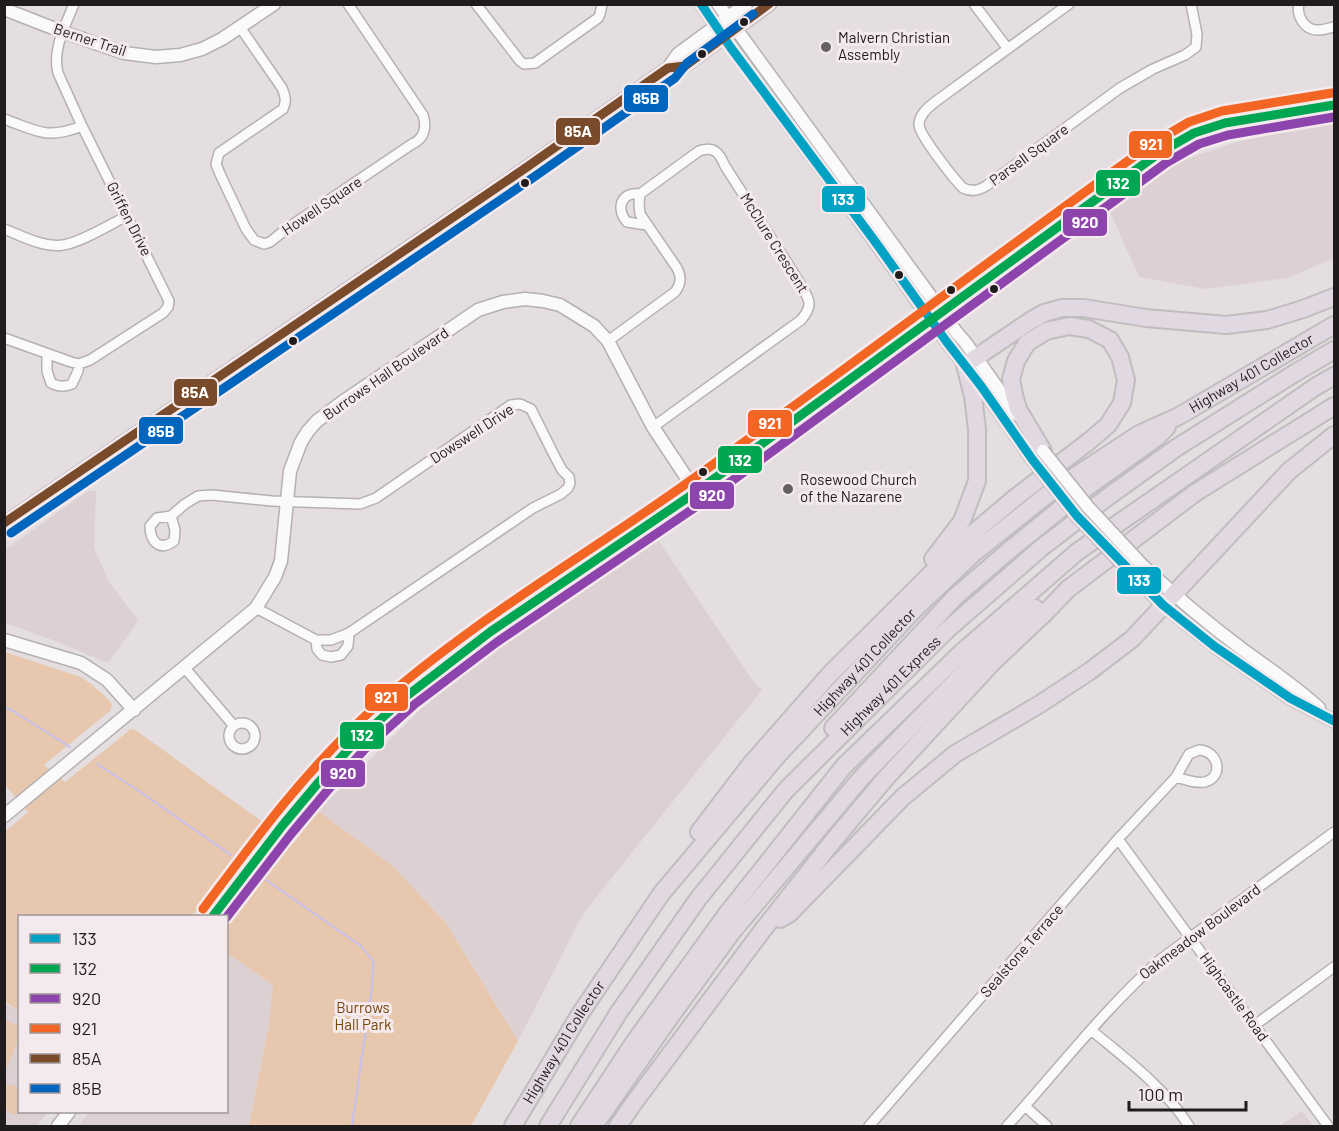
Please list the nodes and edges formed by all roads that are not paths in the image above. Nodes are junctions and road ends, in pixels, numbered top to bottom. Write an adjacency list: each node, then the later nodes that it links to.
1 (74, 4): 20 (street, Griffen Drive)
2 (274, 4): 17 (main road, Berner Trail)
3 (348, 4): 17 (street, Howell Square)
4 (476, 4): 5 (street)
5 (602, 4)
6 (701, 4): 16 (main road)
7 (718, 4): 15 (main road)
8 (746, 4): 15 (main road)
9 (770, 4): 19 (main road)
10 (974, 4): 22 (street)
11 (1069, 4): 22 (street, Parsell Square)
12 (1191, 4): 22 (street, Parsell Square)
13 (1299, 4): 18 (street)
14 (4, 9): 20 (main road, Berner Trail)
15 (728, 18): 16 (main road); 19 (main road)
16 (716, 26): 21 (main road); 23 (main road)
17 (240, 27): 20 (main road, Berner Trail)
18 (1335, 27)
19 (737, 29): 21 (main road); 26 (main road)
20 (63, 32): 27 (street, Griffen Drive)
21 (724, 38): 23 (main road); 28 (main road)
22 (1008, 49)
23 (668, 68): 50 (main road)
24 (1335, 105): 47 (main road)
25 (4, 119): 27 (street)
26 (803, 121): 28 (main road); 39 (main road, bridge)
27 (82, 126): 30 (street, Griffen Drive)
28 (792, 129): 39 (main road, bridge)
29 (640, 194): 31 (street); 31 (street, McClure Crescent); 44 (street, McClure Crescent)
30 (127, 216): 32 (street); 40 (street, Griffen Drive)
31 (648, 225): 36 (street)
32 (4, 229)
33 (1335, 297): 39 (highway)
34 (1335, 325): 43 (highway, Highway 401 Collector)
35 (4, 338): 38 (street)
36 (608, 341): 44 (main road, Burrows Hall Boulevard); 48 (main road, Burrows Hall Boulevard)
37 (1335, 350): 63 (highway, Highway 401 Express)
38 (47, 354): 40 (street); 40 (street, Griffen Drive)
39 (970, 361): 46 (main road); 58 (highway)
40 (79, 364)
41 (1335, 376): 79 (highway, Highway 401 Express)
42 (1335, 406): 51 (highway)
43 (1179, 416): 63 (highway); 67 (highway, Highway 401 Collector)
44 (653, 427): 47 (main road, Burrows Hall Boulevard)
45 (1335, 435): 52 (highway)
46 (1038, 455): 52 (main road, bridge); 52 (main road, bridge); 58 (highway)
47 (696, 492): 68 (main road)
48 (287, 501): 49 (street); 53 (main road, Burrows Hall Boulevard); 54 (street, Dowswell Drive)
49 (171, 516)
50 (4, 524)
51 (1068, 589): 69 (highway); 80 (highway)
52 (1168, 600): 60 (main road); 69 (highway)
53 (256, 608): 56 (street, Dowswell Drive); 57 (main road, Burrows Hall Boulevard)
54 (349, 633): 56 (street, Dowswell Drive); 56 (street, Dowswell Drive)
55 (4, 639): 59 (main road)
56 (315, 640)
57 (184, 667): 59 (main road, Burrows Hall Boulevard); 61 (street)
58 (830, 674): 67 (highway)
59 (134, 710): 64 (main road, Burrows Hall Boulevard)
60 (1333, 720)
61 (234, 726)
62 (1176, 777): 62 (street, Sealstone Terrace); 66 (street, Sealstone Terrace)
63 (786, 790): 78 (highway, Highway 401 Express)
64 (4, 816)
65 (1335, 832): 70 (street, Oakmeadow Boulevard)
66 (1118, 839): 70 (street, Highcastle Road); 82 (street, Sealstone Terrace)
67 (661, 894): 77 (highway, Highway 401 Collector)
68 (214, 915)
69 (762, 931): 81 (highway)
70 (1191, 937): 72 (street, Highcastle Road); 73 (street, Oakmeadow Boulevard)
71 (1335, 968): 72 (street)
72 (1255, 1025): 86 (street, Highcastle Road)
73 (1091, 1030): 74 (street, Oakmeadow Boulevard); 85 (street)
74 (1025, 1106): 83 (street, Oakmeadow Boulevard); 84 (street)
75 (68, 1113): 76 (main road)
76 (58, 1126)
77 (513, 1126)
78 (548, 1126)
79 (579, 1126)
80 (594, 1126)
81 (618, 1126)
82 (869, 1126)
83 (1007, 1126)
84 (1047, 1126)
85 (1190, 1126)
86 (1328, 1126)

